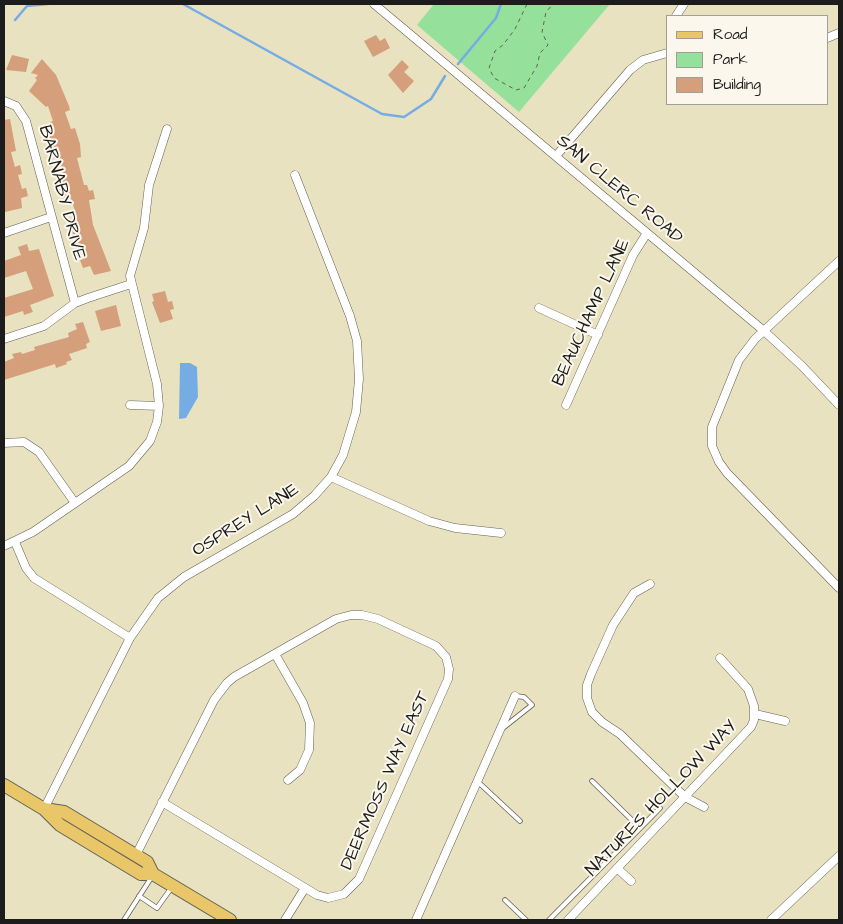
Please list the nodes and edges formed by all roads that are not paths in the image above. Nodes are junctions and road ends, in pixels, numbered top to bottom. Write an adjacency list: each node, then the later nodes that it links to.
1 (374, 4): 7 (street, SAN CLERC ROAD)
2 (684, 4): 3 (street)
3 (677, 15)
4 (666, 53): 7 (street)
5 (4, 101): 9 (street, BARNABY DRIVE)
6 (167, 129): 13 (street)
7 (556, 156): 11 (street, SAN CLERC ROAD)
8 (295, 175): 24 (street, OSPREY LANE)
9 (52, 217): 10 (street); 14 (street, BARNABY DRIVE)
10 (4, 233)
11 (647, 233): 16 (street, SAN CLERC ROAD); 17 (street, BEAUCHAMP LANE)
12 (839, 261): 16 (street)
13 (131, 284): 14 (street); 22 (street)
14 (75, 303): 18 (street)
15 (539, 308): 17 (street)
16 (764, 331): 21 (street, SAN CLERC ROAD); 30 (street)
17 (598, 335): 20 (street, BEAUCHAMP LANE)
18 (4, 339)
19 (130, 405): 22 (street)
20 (566, 405)
21 (839, 405)
22 (159, 406): 25 (street)
23 (4, 442): 25 (street)
24 (331, 477): 26 (street); 31 (street, OSPREY LANE)
25 (75, 503): 27 (street)
26 (502, 533)
27 (15, 542): 28 (street); 31 (street)
28 (4, 546)
29 (650, 584): 42 (street)
30 (839, 588)
31 (130, 638): 46 (street, OSPREY LANE)
32 (275, 654): 38 (street); 43 (street); 55 (street, DEERMOSS WAY EAST)
33 (720, 658): 35 (street, NATURES HOLLOW WAY)
34 (515, 696): 37 (street); 37 (lane)
35 (755, 714): 36 (street); 42 (street, NATURES HOLLOW WAY)
36 (785, 722)
37 (499, 731): 39 (street)
38 (288, 780)
39 (477, 781): 47 (lane); 61 (street)
40 (592, 781): 48 (lane)
41 (4, 784): 46 (main road)
42 (685, 797): 44 (street); 51 (street, NATURES HOLLOW WAY)
43 (162, 802): 49 (street); 55 (street)
44 (704, 807)
45 (660, 808): 48 (lane)
46 (44, 809): 49 (main road); 52 (main road)
47 (520, 821)
48 (640, 828): 63 (lane)
49 (136, 856): 52 (main road)
50 (839, 856): 65 (street)
51 (617, 868): 53 (street); 64 (street, NATURES HOLLOW WAY)
52 (153, 874): 54 (main road); 56 (lane)
53 (631, 881)
54 (173, 886): 56 (lane); 59 (main road)
55 (305, 888): 60 (street)
56 (139, 896): 58 (lane)
57 (505, 900): 62 (lane)
58 (124, 920)
59 (230, 920)
60 (285, 920)
61 (416, 920)
62 (526, 920)
63 (549, 920)
64 (568, 920)
65 (771, 920)

